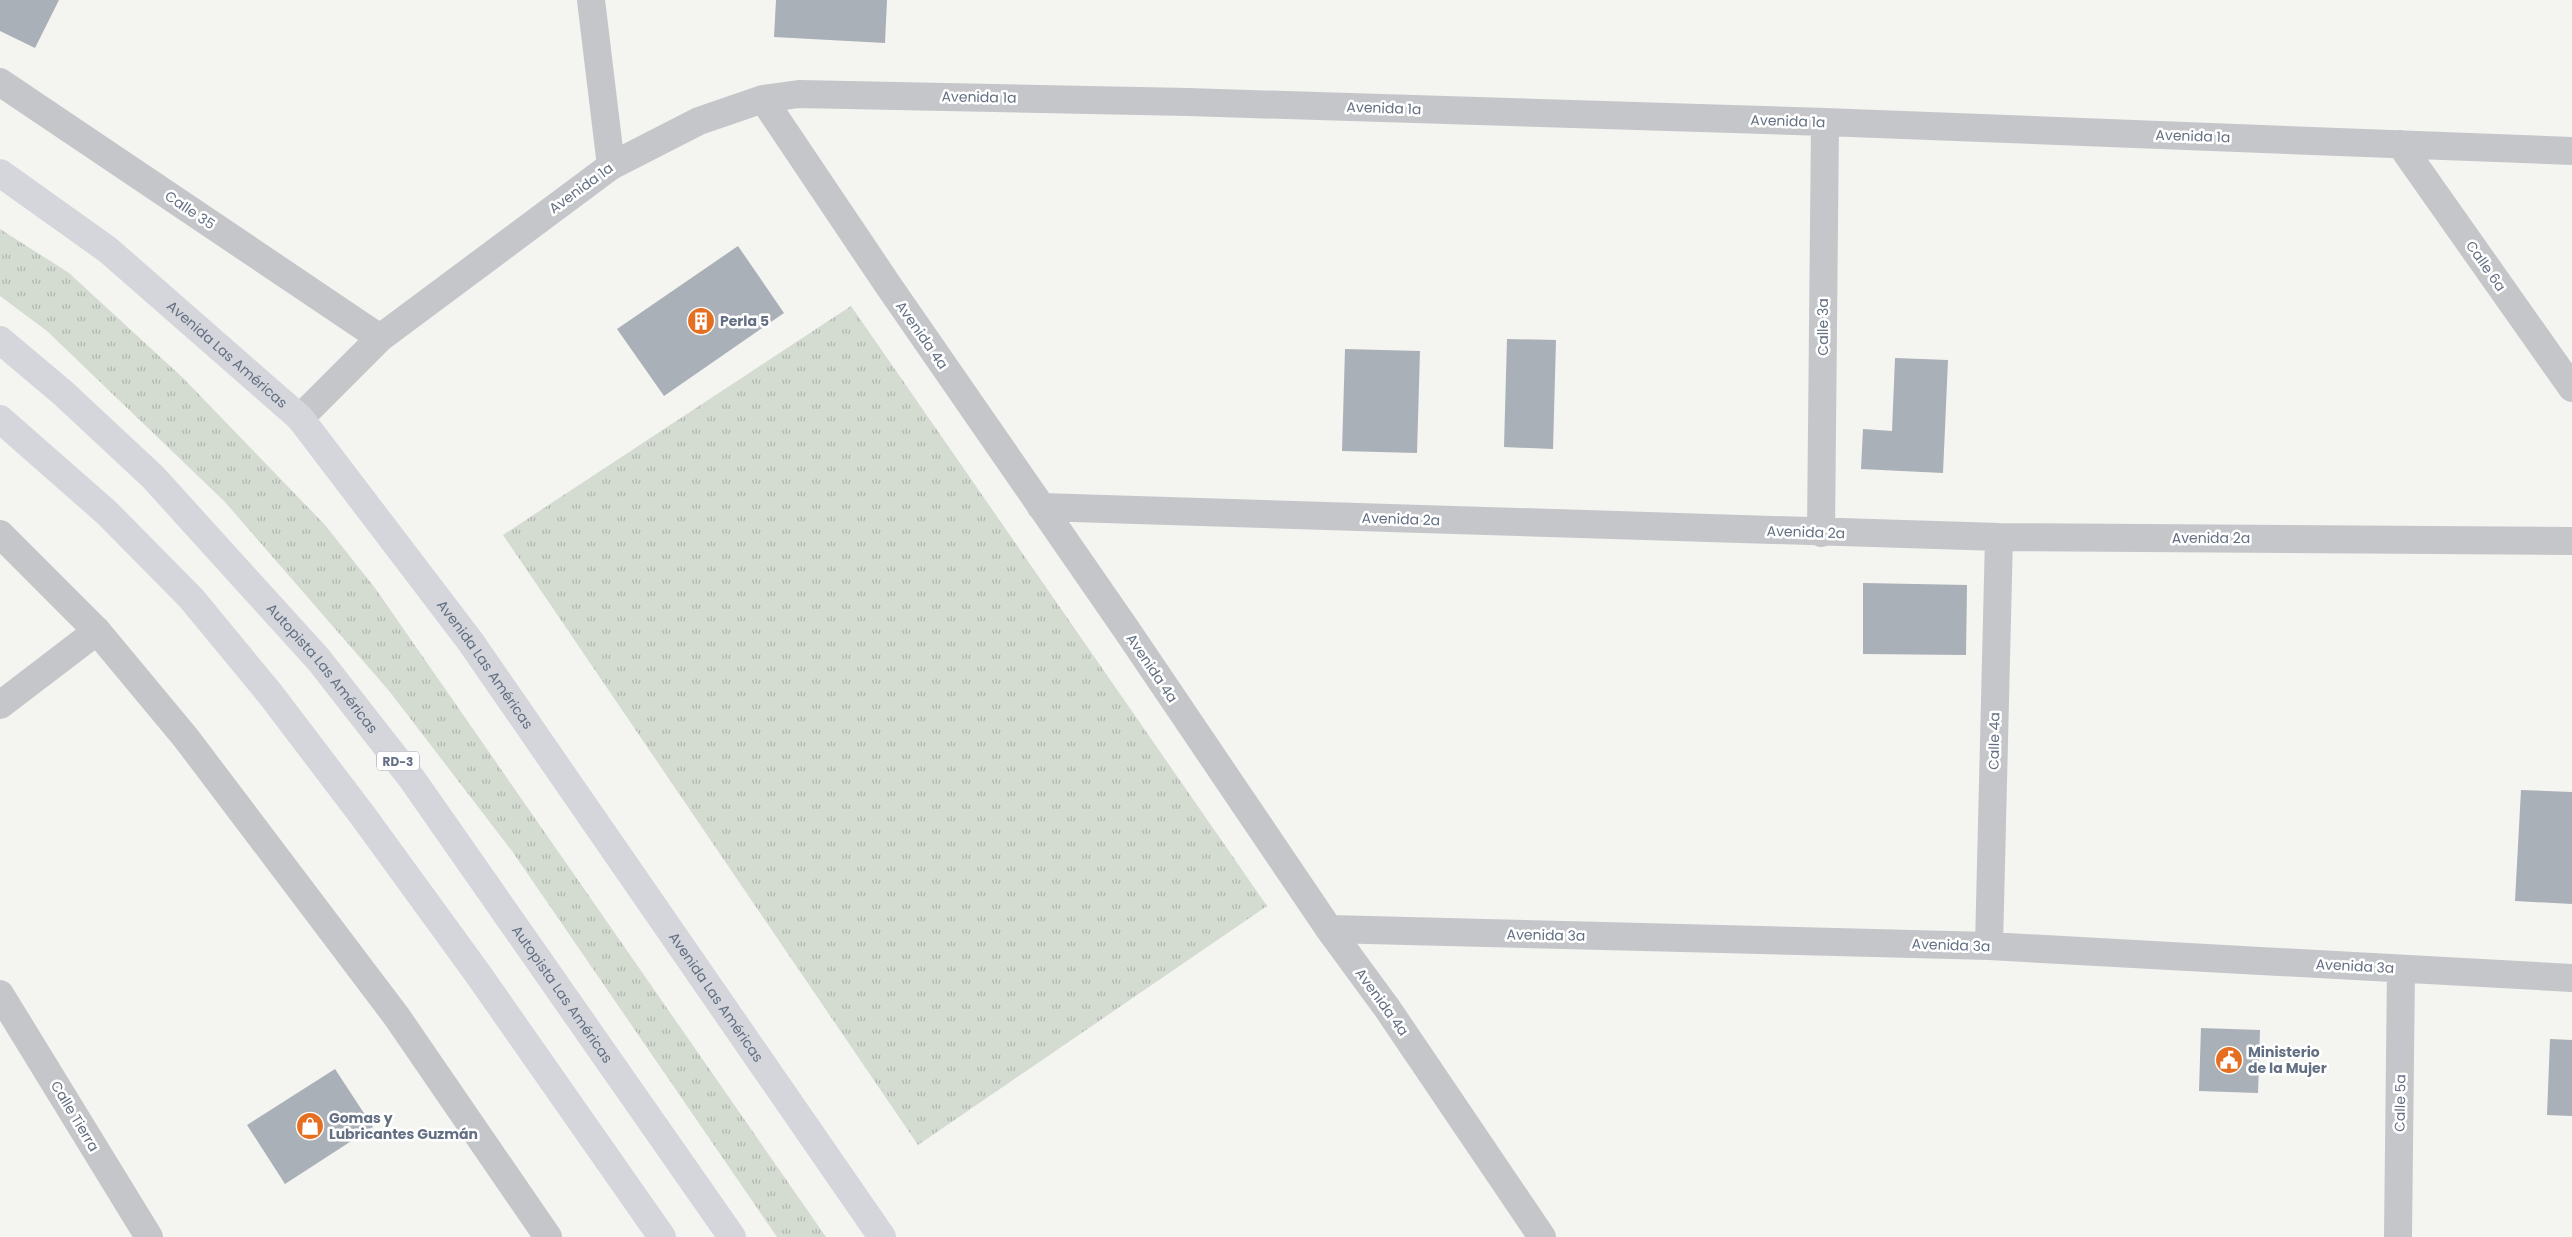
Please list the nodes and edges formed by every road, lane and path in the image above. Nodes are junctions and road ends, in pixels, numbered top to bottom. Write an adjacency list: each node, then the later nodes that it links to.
1 (591, 0): 7 (street)
2 (0, 82): 9 (street, Calle 35)
3 (763, 99): 4 (street, Avenida 1a); 7 (street, Avenida 1a); 14 (street, Avenida 4a)
4 (1825, 122): 5 (street, Avenida 1a); 15 (street, Calle 3a)
5 (2400, 144): 6 (street, Avenida 1a); 11 (street, Calle 6a)
6 (2572, 150)
7 (611, 166): 9 (street, Avenida 1a)
8 (0, 173): 12 (main road, Avenida Las Américas)
9 (380, 338): 12 (street, Avenida 1a)
10 (0, 340): 29 (main road, Autopista Las Américas / RD-3)
11 (2572, 388)
12 (300, 418): 30 (main road, Avenida Las Américas)
13 (0, 419): 28 (main road)
14 (1041, 507): 15 (street, Avenida 2a); 21 (street, Avenida 4a)
15 (1822, 532): 17 (street, Avenida 2a)
16 (0, 534): 19 (street)
17 (1999, 537): 18 (street, Avenida 2a); 22 (street, Calle 4a)
18 (2572, 541)
19 (97, 631): 20 (street); 27 (street)
20 (0, 706)
21 (1329, 929): 22 (street, Avenida 3a); 31 (street, Avenida 4a)
22 (1989, 946): 23 (street, Avenida 3a)
23 (2401, 969): 24 (street, Avenida 3a); 32 (street, Calle 5a)
24 (2572, 978)
25 (0, 994): 26 (street, Calle Tierra)
26 (149, 1237)
27 (548, 1237)
28 (662, 1237)
29 (732, 1237)
30 (882, 1237)
31 (1542, 1237)
32 (2398, 1237)

